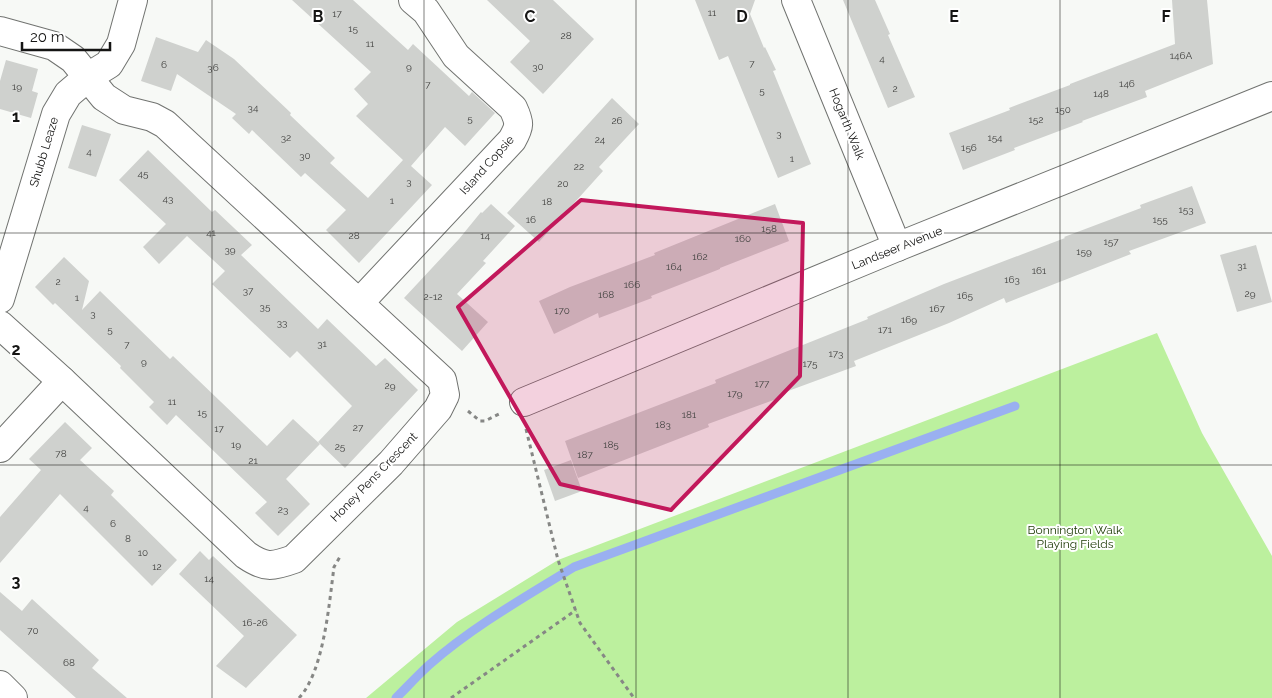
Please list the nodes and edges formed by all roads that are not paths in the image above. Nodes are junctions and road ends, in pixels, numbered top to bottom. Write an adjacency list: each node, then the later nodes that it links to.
1 (133, 0): 5 (street, Shubb Leaze)
2 (413, 0): 9 (street, Island Copsie)
3 (796, 0): 7 (street, Hogarth Walk)
4 (0, 31): 5 (street)
5 (88, 77): 8 (street, Shubb Leaze); 9 (street)
6 (1272, 96): 7 (street, Landseer Avenue)
7 (897, 247): 12 (street, Landseer Avenue)
8 (0, 299)
9 (359, 303): 11 (street, Honey Pens Crescent)
10 (0, 325): 11 (street, Honey Pens Crescent)
11 (62, 382): 13 (street)
12 (533, 399)
13 (0, 448)
14 (0, 685): 15 (street)
15 (13, 698)

